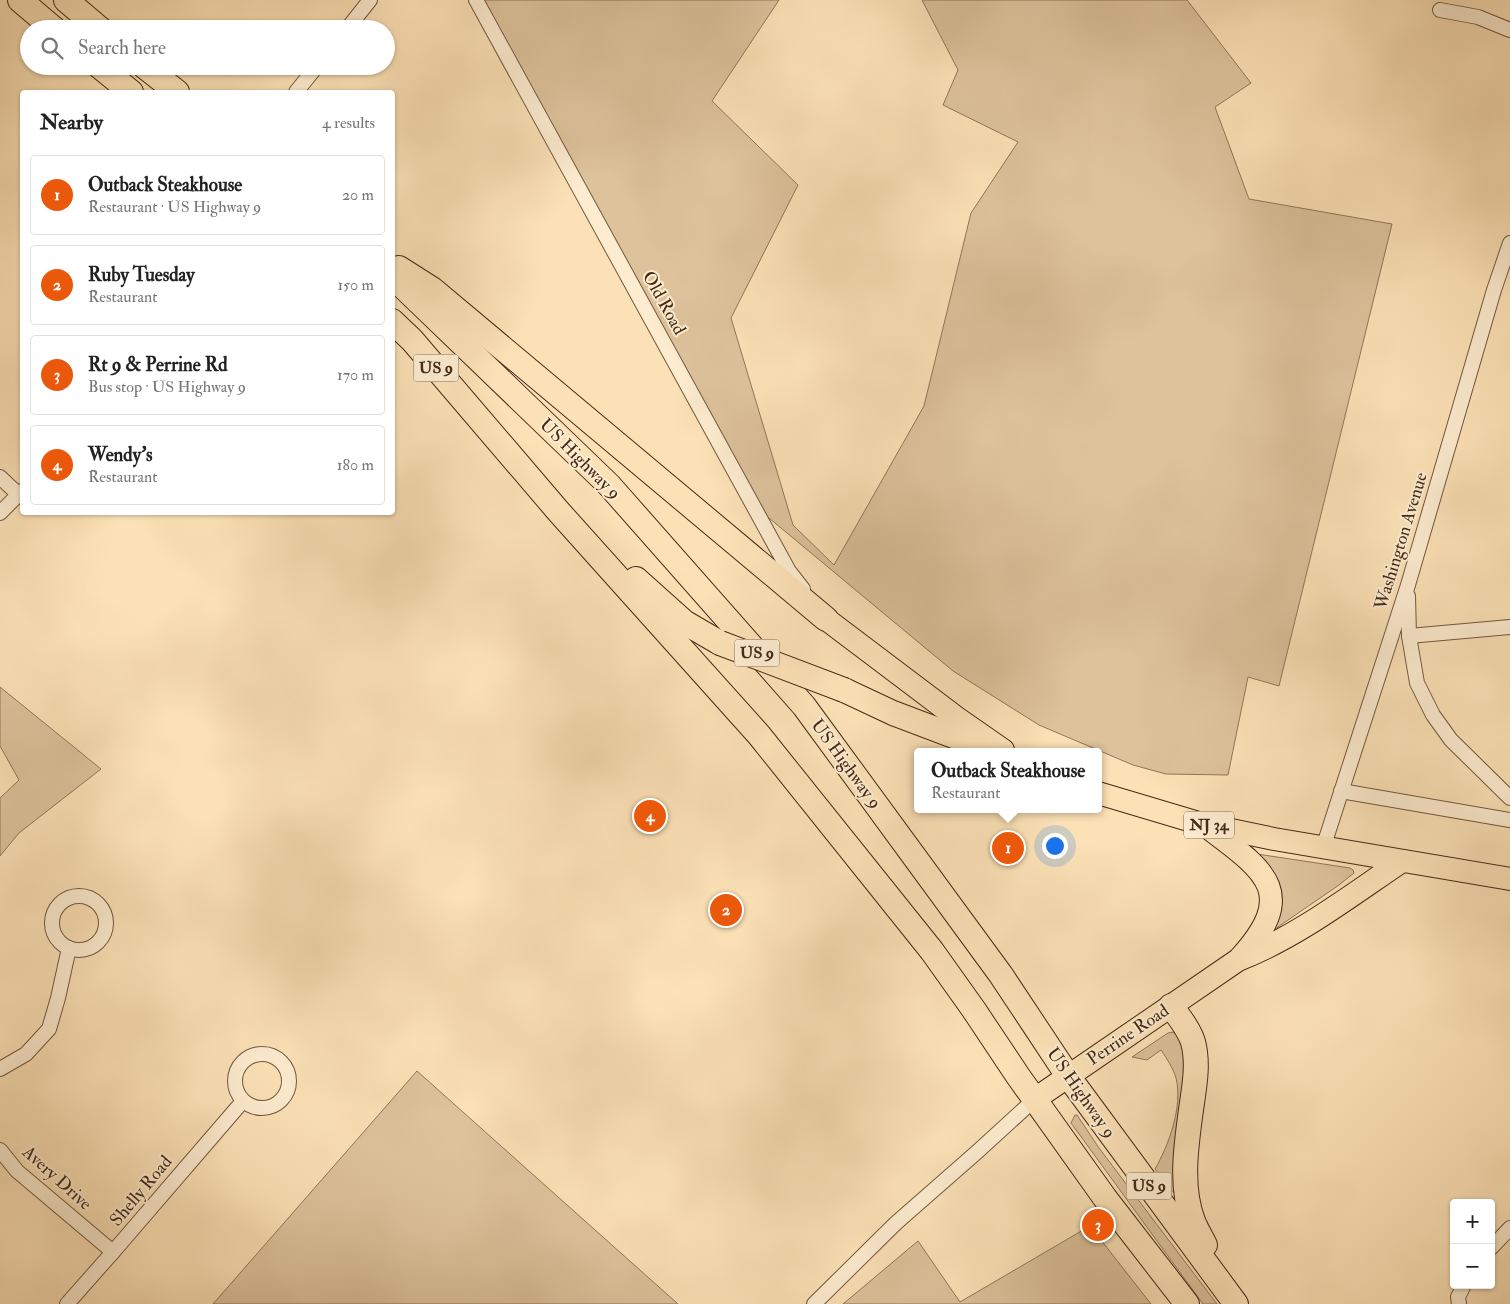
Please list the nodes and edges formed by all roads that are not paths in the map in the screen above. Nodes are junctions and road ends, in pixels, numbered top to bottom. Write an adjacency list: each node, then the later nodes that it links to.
1 (20, 0): 6 (highway)
2 (66, 0): 7 (highway)
3 (370, 0): 8 (street)
4 (476, 0): 26 (street, Old Road)
5 (1440, 10): 9 (street)
6 (43, 20)
7 (89, 20)
8 (354, 20)
9 (1510, 30)
10 (110, 75): 13 (highway)
11 (155, 75): 14 (highway)
12 (310, 75): 15 (street)
13 (129, 90)
14 (174, 90)
15 (298, 90)
16 (1510, 243): 25 (street, Washington Avenue)
17 (395, 266): 26 (highway)
18 (395, 279): 43 (highway, US Highway 9 / US 9)
19 (395, 323): 23 (highway, US 9)
20 (0, 477): 21 (street)
21 (20, 492)
22 (20, 494): 24 (street)
23 (559, 512): 29 (highway, bridge); 44 (highway, US 9)
24 (0, 513)
25 (1408, 585): 28 (street); 31 (street, Washington Avenue)
26 (826, 619): 30 (main road)
27 (1510, 626): 28 (street)
28 (1409, 636): 33 (street)
29 (986, 748)
30 (1000, 748)
31 (1341, 791): 34 (street); 36 (street, Washington Avenue)
32 (1102, 793): 35 (main road, NJ 34)
33 (1510, 798)
34 (1510, 820)
35 (1202, 824): 36 (main road, NJ 34); 40 (main road)
36 (1323, 848): 37 (main road, NJ 34)
37 (1402, 861): 38 (main road, NJ 34); 40 (main road, Perrine Road)
38 (1510, 879)
39 (69, 948): 42 (street)
40 (1238, 960): 41 (main road, Perrine Road)
41 (1171, 1006): 43 (main road, Perrine Road); 51 (highway)
42 (0, 1069)
43 (1068, 1076): 44 (main road, Perrine Road); 51 (highway, US Highway 9 / US 9)
44 (1035, 1099): 53 (street, Perrine Road); 54 (highway, US 9)
45 (243, 1100): 49 (street, Shelly Road)
46 (0, 1150): 49 (street, Avery Drive)
47 (1510, 1228): 48 (street)
48 (1495, 1244)
49 (113, 1252): 52 (street, Shelly Road)
50 (1462, 1289): 55 (street)
51 (1233, 1300)
52 (66, 1304)
53 (814, 1304)
54 (1187, 1304)
55 (1459, 1304)

